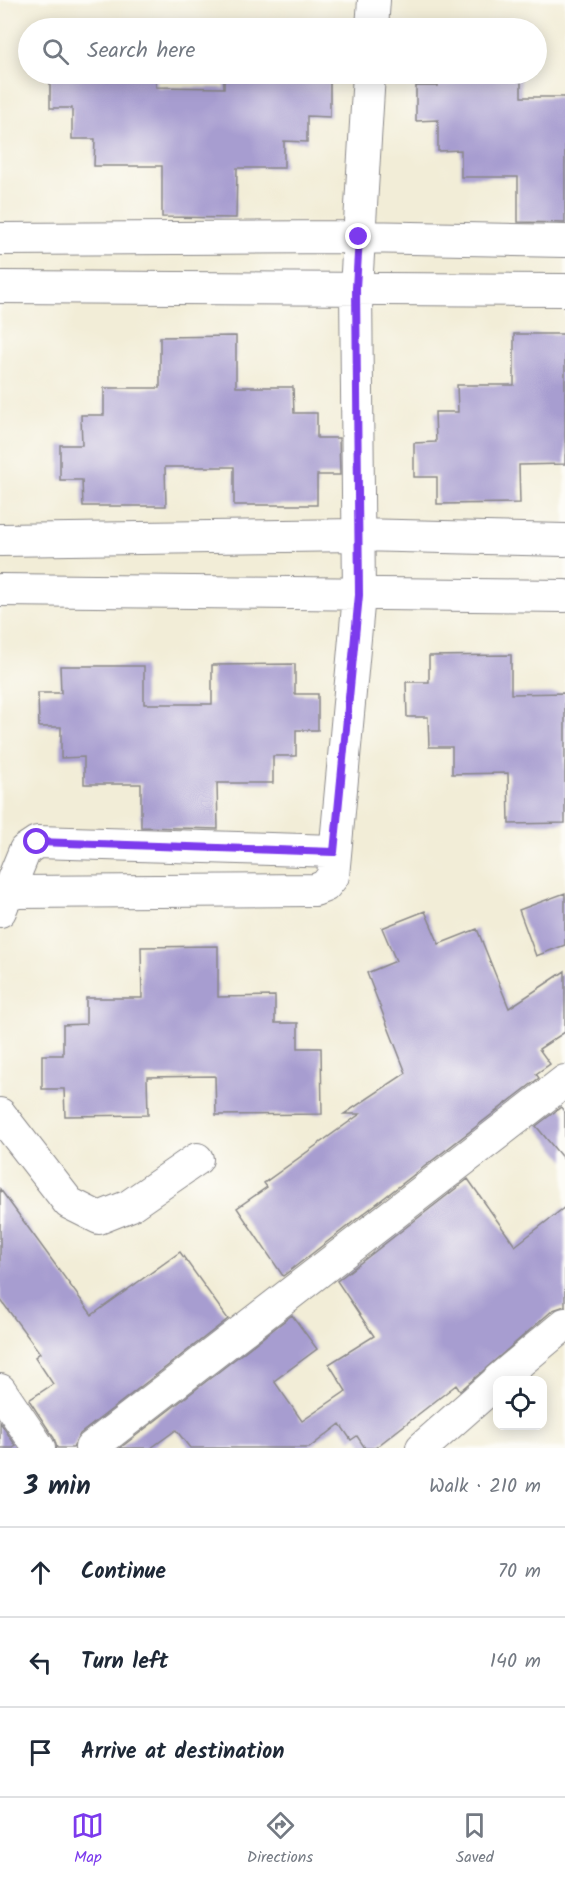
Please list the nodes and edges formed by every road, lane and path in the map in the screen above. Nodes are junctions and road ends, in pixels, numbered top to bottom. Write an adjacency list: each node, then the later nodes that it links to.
1 (374, 0): 2 (street)
2 (373, 18)
3 (368, 84): 4 (street)
4 (359, 237): 5 (street); 6 (street); 8 (street)
5 (0, 239)
6 (565, 241)
7 (0, 287): 8 (street)
8 (356, 288): 9 (street); 10 (street)
9 (565, 290)
10 (358, 535): 11 (street); 12 (street); 14 (street)
11 (0, 540)
12 (565, 540)
13 (0, 591): 14 (street)
14 (359, 595): 15 (street); 16 (street)
15 (565, 596)
16 (334, 852): 17 (street); 17 (street)
17 (2, 904)
18 (565, 1081): 26 (street)
19 (0, 1114): 20 (street)
20 (197, 1159)
21 (565, 1324): 22 (street)
22 (504, 1376)
23 (493, 1385): 27 (street)
24 (0, 1390): 25 (street)
25 (39, 1448)
26 (91, 1448)
27 (422, 1448)

